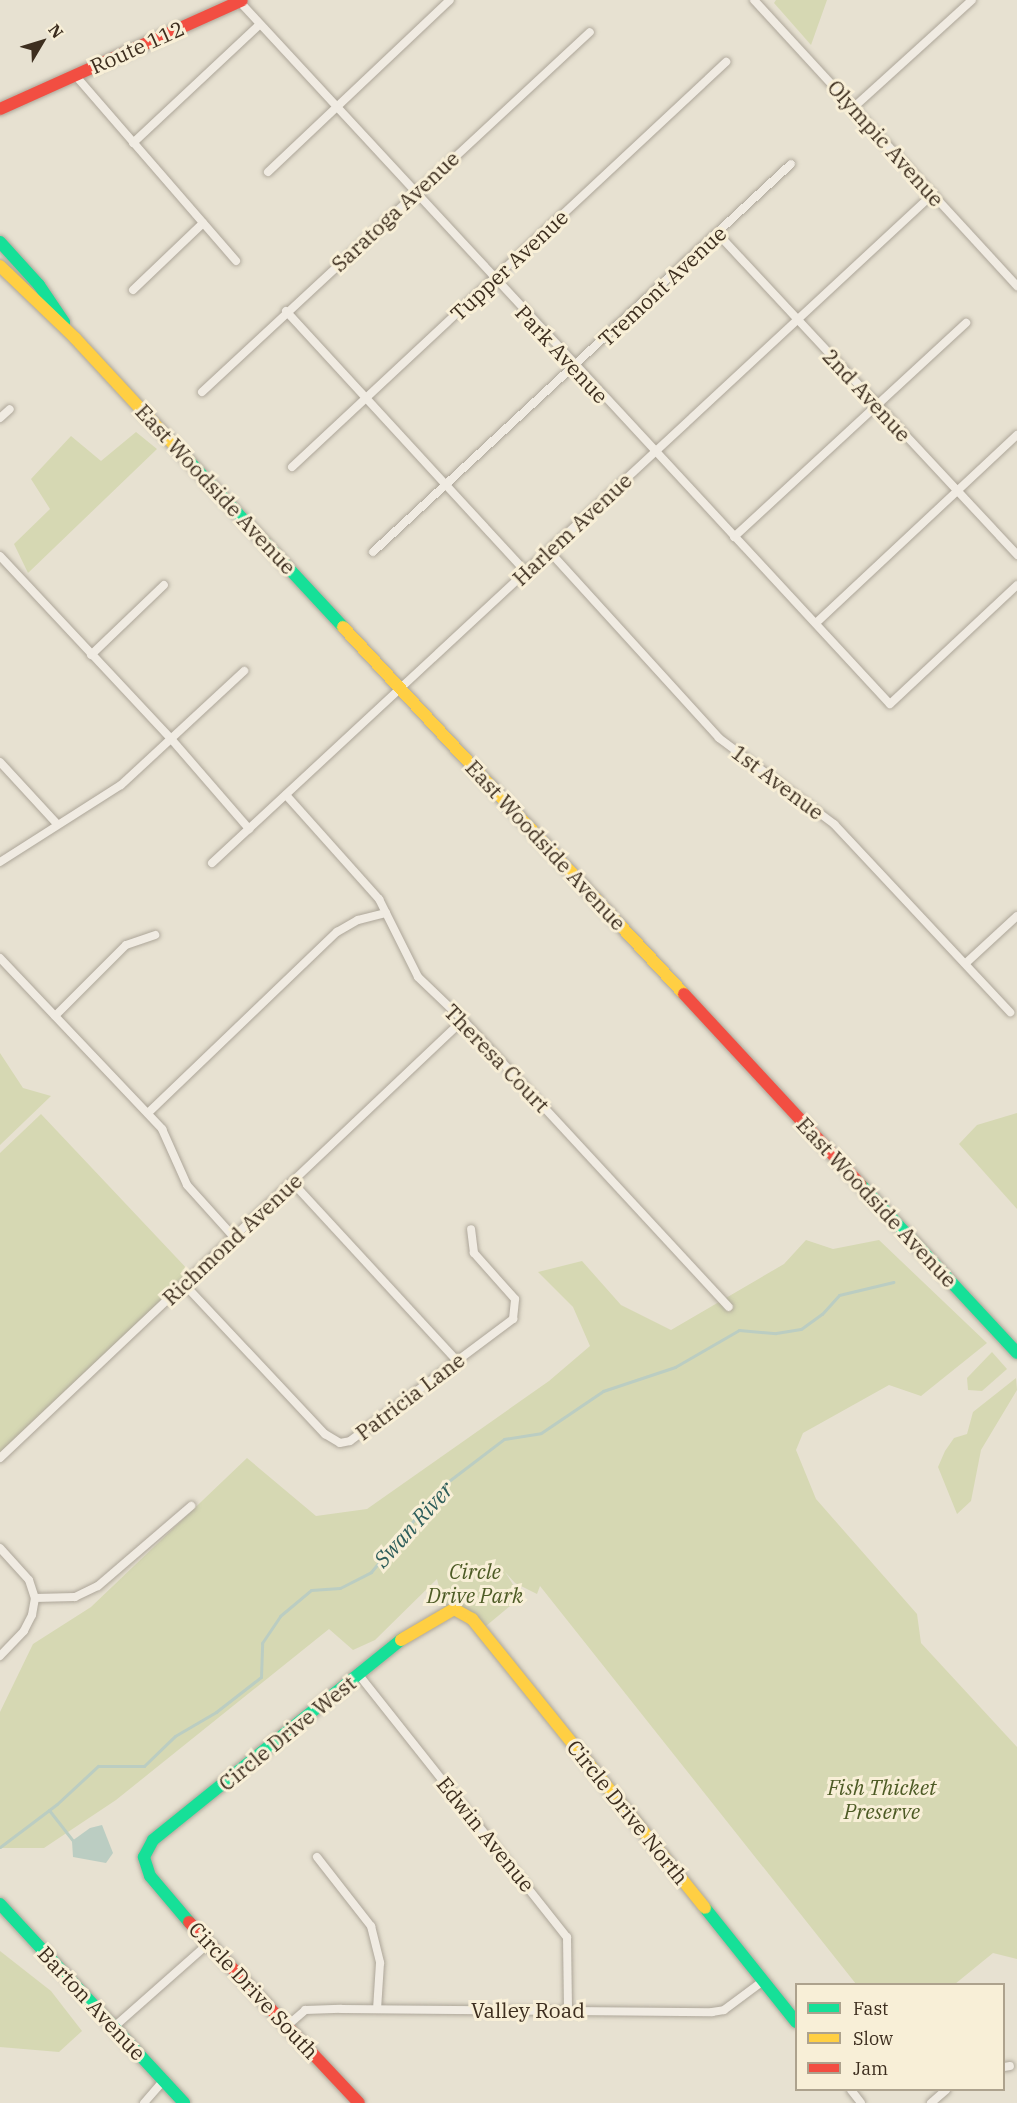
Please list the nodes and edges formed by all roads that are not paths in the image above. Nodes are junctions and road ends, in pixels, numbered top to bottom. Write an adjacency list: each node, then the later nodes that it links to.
1 (450, 0): 9 (street)
2 (754, 0): 10 (street, Olympic Avenue)
3 (972, 0): 10 (street)
4 (240, 1): 5 (street, Park Avenue); 8 (main road, Route 112)
5 (259, 25): 9 (street, Park Avenue); 12 (street)
6 (590, 32): 15 (street, Saratoga Avenue)
7 (726, 62): 22 (street, Tupper Avenue)
8 (75, 75): 11 (main road, Route 112); 12 (street)
9 (336, 106): 14 (street); 15 (street, Park Avenue)
10 (854, 107): 16 (street, Olympic Avenue)
11 (0, 109)
12 (133, 143): 17 (street)
13 (791, 164): 18 (street, Tremont Avenue)
14 (268, 172)
15 (416, 190): 22 (street, Park Avenue); 25 (street, Saratoga Avenue)
16 (933, 195): 23 (street, Olympic Avenue); 26 (street, Harlem Avenue)
17 (203, 223): 20 (street); 24 (street)
18 (718, 234): 26 (street, 2nd Avenue); 29 (street, Tremont Avenue)
19 (0, 242): 28 (main road, East Woodside Avenue)
20 (236, 261)
21 (0, 266): 28 (main road, East Woodside Avenue)
22 (494, 280): 29 (street, Park Avenue); 31 (street, Tupper Avenue)
23 (1017, 286)
24 (133, 290)
25 (286, 311): 30 (street, Saratoga Avenue); 31 (street)
26 (798, 320): 32 (street, 2nd Avenue); 36 (street, Harlem Avenue)
27 (966, 323): 32 (street)
28 (75, 338): 51 (main road, East Woodside Avenue)
29 (575, 368): 36 (street, Park Avenue); 38 (street, Tremont Avenue)
30 (202, 393)
31 (364, 399): 37 (street, Tupper Avenue); 38 (street)
32 (876, 405): 39 (street, 2nd Avenue); 40 (street)
33 (9, 409): 34 (street)
34 (0, 417)
35 (1017, 435): 39 (street)
36 (654, 453): 40 (street, Park Avenue); 41 (street, Harlem Avenue)
37 (292, 467)
38 (447, 485): 42 (street, Tremont Avenue); 45 (street)
39 (957, 491): 43 (street, 2nd Avenue); 48 (street)
40 (734, 537): 48 (street, Park Avenue)
41 (549, 551): 45 (street, Harlem Avenue); 63 (street, 1st Avenue)
42 (373, 552)
43 (1017, 555)
44 (0, 556): 49 (street)
45 (526, 572): 51 (street, Harlem Avenue)
46 (164, 585): 49 (street)
47 (1017, 585): 48 (street, Park Avenue)
48 (816, 623)
49 (91, 655): 52 (street)
50 (244, 671): 52 (street)
51 (400, 688): 54 (street, Harlem Avenue); 73 (main road, East Woodside Avenue)
52 (172, 740): 55 (street); 56 (street)
53 (0, 762): 55 (street)
54 (286, 795): 56 (street, Harlem Avenue); 59 (street, Theresa Court)
55 (57, 824): 57 (street)
56 (249, 829): 58 (street, Harlem Avenue)
57 (0, 862)
58 (212, 863)
59 (386, 913): 66 (street, Theresa Court); 67 (street)
60 (1017, 916): 63 (street)
61 (155, 935): 65 (street)
62 (0, 958): 65 (street)
63 (966, 963): 64 (street, 1st Avenue)
64 (1010, 1012)
65 (55, 1016): 67 (street)
66 (463, 1020): 68 (street, Richmond Avenue); 72 (street, Theresa Court)
67 (148, 1113): 70 (street)
68 (292, 1182): 70 (street, Richmond Avenue); 74 (street)
69 (471, 1229): 74 (street, Patricia Lane)
70 (232, 1236): 71 (street, Richmond Avenue)
71 (184, 1284): 74 (street, Patricia Lane); 75 (street, Richmond Avenue)
72 (729, 1307)
73 (1017, 1353)
74 (457, 1361)
75 (0, 1458)
76 (191, 1506): 78 (street)
77 (0, 1548): 78 (street)
78 (34, 1598): 80 (street)
79 (454, 1609): 81 (main road, Circle Drive West); 86 (main road, Circle Drive North)
80 (0, 1656)
81 (359, 1675): 83 (main road, Circle Drive West); 88 (street, Edwin Avenue)
82 (317, 1857): 87 (street)
83 (150, 1876): 85 (main road, Circle Drive South)
84 (0, 1904): 91 (main road, Barton Avenue)
85 (210, 1942): 90 (main road, Circle Drive South); 91 (street)
86 (763, 1981): 88 (street, Valley Road); 89 (main road, Circle Drive North)
87 (376, 2009): 88 (street, Valley Road); 90 (street, Valley Road)
88 (568, 2010)
89 (795, 2021)
90 (288, 2025): 97 (main road, Circle Drive South)
91 (114, 2027): 92 (main road, Barton Avenue)
92 (163, 2081): 95 (street); 96 (main road, Barton Avenue)
93 (852, 2091): 98 (street)
94 (945, 2091): 99 (street)
95 (144, 2103)
96 (184, 2103)
97 (359, 2103)
98 (861, 2103)
99 (931, 2103)

